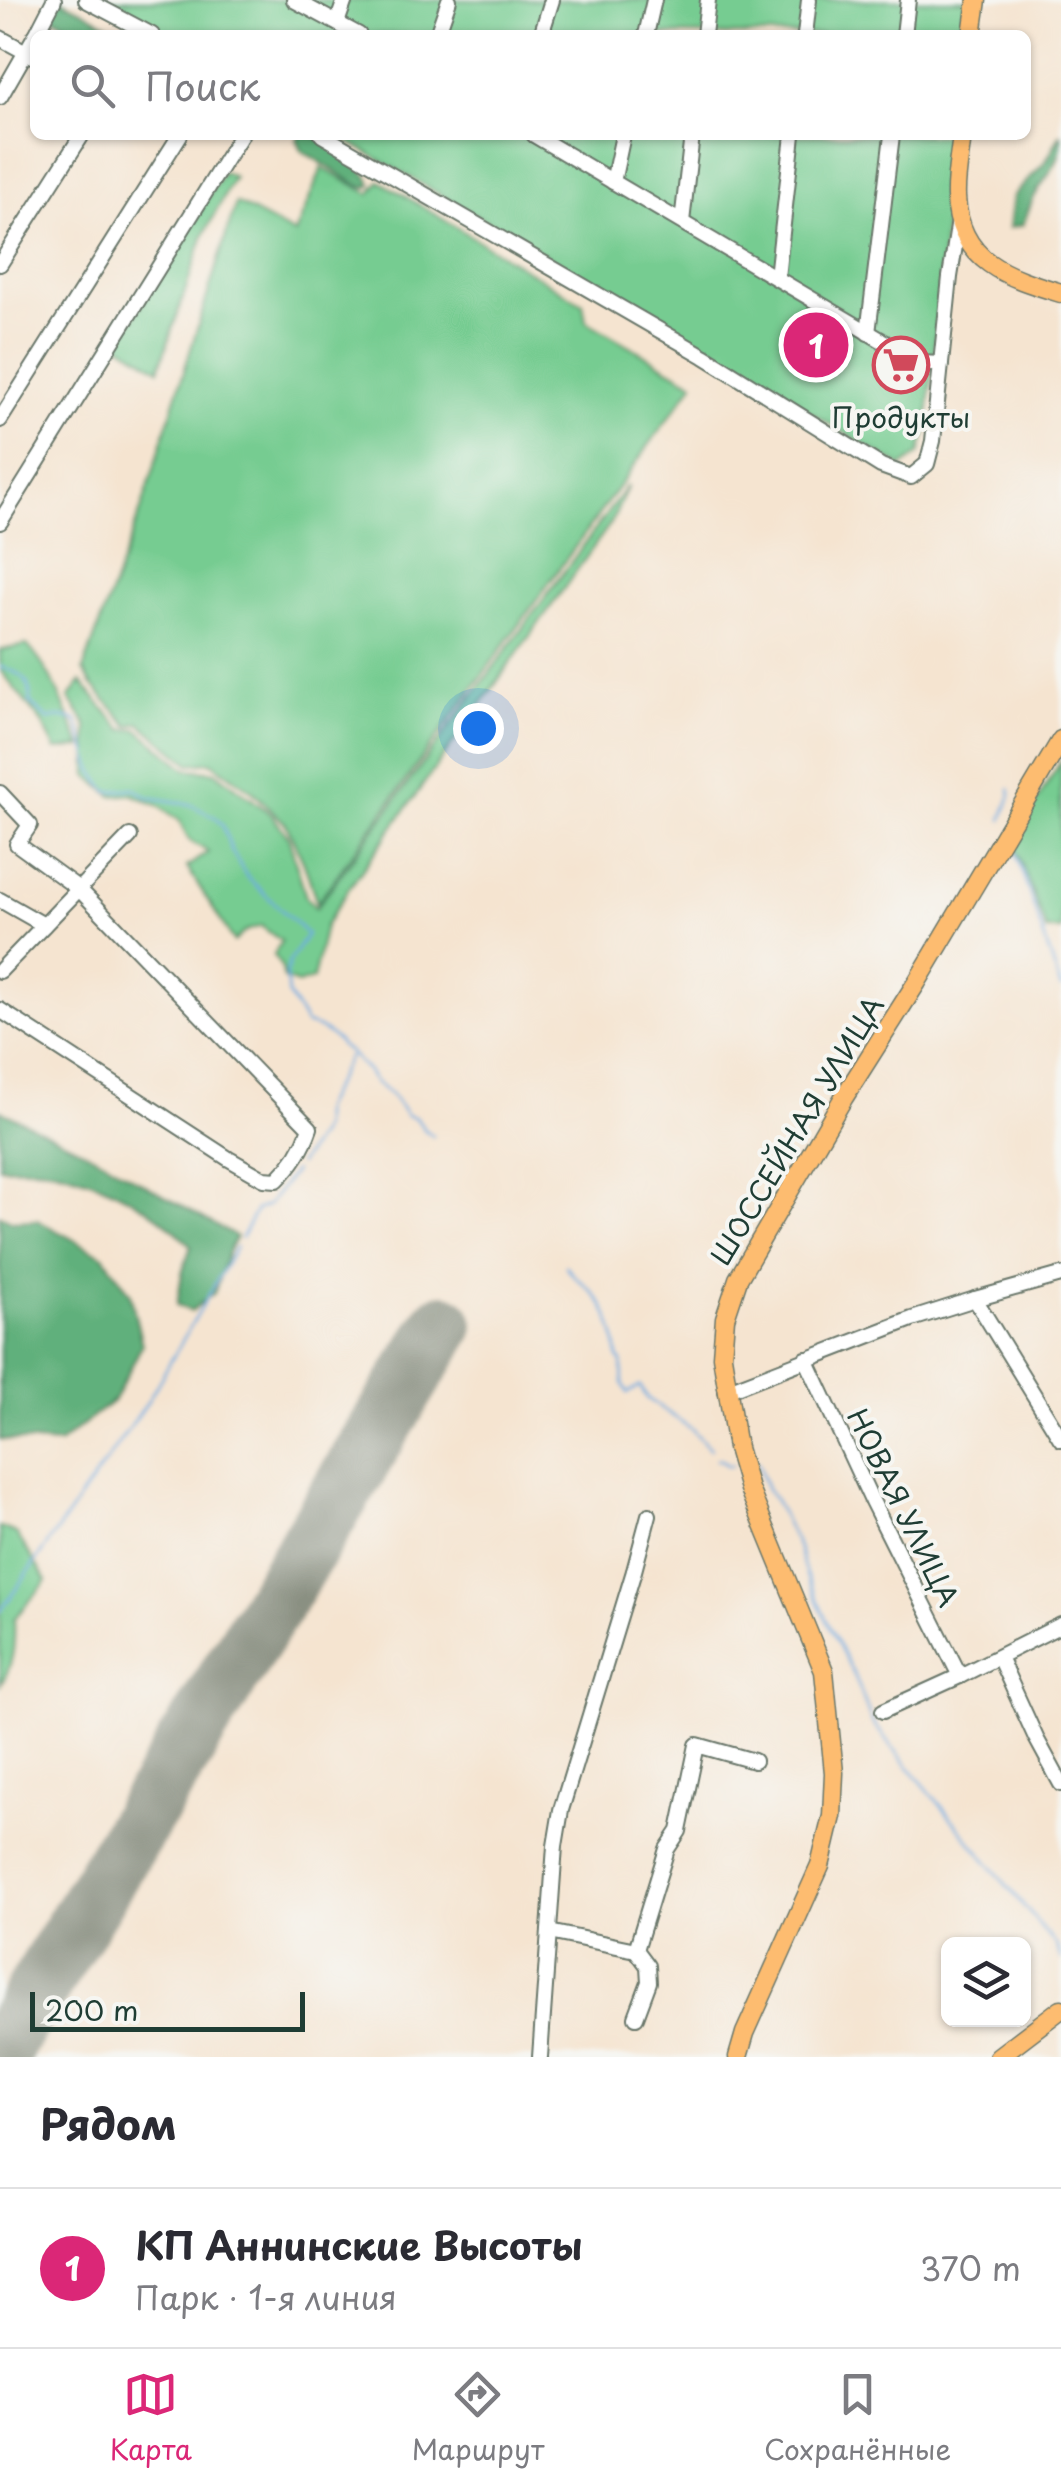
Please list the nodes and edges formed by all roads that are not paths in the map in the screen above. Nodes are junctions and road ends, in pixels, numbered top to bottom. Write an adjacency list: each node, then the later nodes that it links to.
1 (54, 0): 13 (street)
2 (86, 0): 14 (street)
3 (294, 0): 12 (street)
4 (345, 0): 12 (street)
5 (449, 0): 16 (street)
6 (552, 0): 17 (street)
7 (654, 0): 18 (street)
8 (708, 0): 19 (street)
9 (809, 0): 20 (street)
10 (908, 0): 21 (street)
11 (977, 0): 22 (main road)
12 (337, 24): 15 (street)
13 (38, 30)
14 (143, 30)
15 (349, 30)
16 (439, 30)
17 (543, 30)
18 (647, 30)
19 (705, 30)
20 (806, 30)
21 (905, 30)
22 (973, 30)
23 (0, 38): 24 (street)
24 (30, 54)
25 (30, 56): 26 (street)
26 (0, 97)
27 (79, 140): 40 (street)
28 (177, 140): 45 (street)
29 (239, 140): 46 (street)
30 (331, 140): 44 (street)
31 (542, 140): 37 (street)
32 (622, 140): 37 (street)
33 (691, 140): 39 (street)
34 (792, 140): 41 (street)
35 (891, 140): 43 (street)
36 (961, 140): 38 (main road)
37 (612, 182): 39 (street)
38 (958, 220): 42 (main road); 44 (street)
39 (682, 222): 41 (street)
40 (1, 262)
41 (776, 276): 43 (street)
42 (1061, 292)
43 (868, 333): 44 (street)
44 (941, 364)
45 (0, 420)
46 (0, 522)
47 (1061, 740): 58 (main road, ШОССЕЙНАЯ УЛИЦА)
48 (0, 793): 50 (street)
49 (130, 836): 50 (street)
50 (79, 889): 52 (street); 54 (street)
51 (0, 900): 52 (street)
52 (44, 924): 53 (street)
53 (0, 971)
54 (0, 1010)
55 (1061, 1275): 56 (street)
56 (974, 1298): 57 (street); 59 (street)
57 (806, 1359): 58 (street); 63 (street, НОВАЯ УЛИЦА)
58 (726, 1391): 72 (main road, ШОССЕЙНАЯ УЛИЦА)
59 (1061, 1439)
60 (648, 1515): 67 (street)
61 (1061, 1625): 62 (street)
62 (998, 1657): 63 (street); 66 (street)
63 (960, 1676): 64 (street)
64 (883, 1711)
65 (754, 1761): 68 (street)
66 (1061, 1784)
67 (550, 1932): 68 (street); 71 (street)
68 (636, 1950): 70 (street)
69 (1061, 2009): 73 (main road)
70 (636, 2017)
71 (540, 2057)
72 (738, 2057)
73 (998, 2057)

